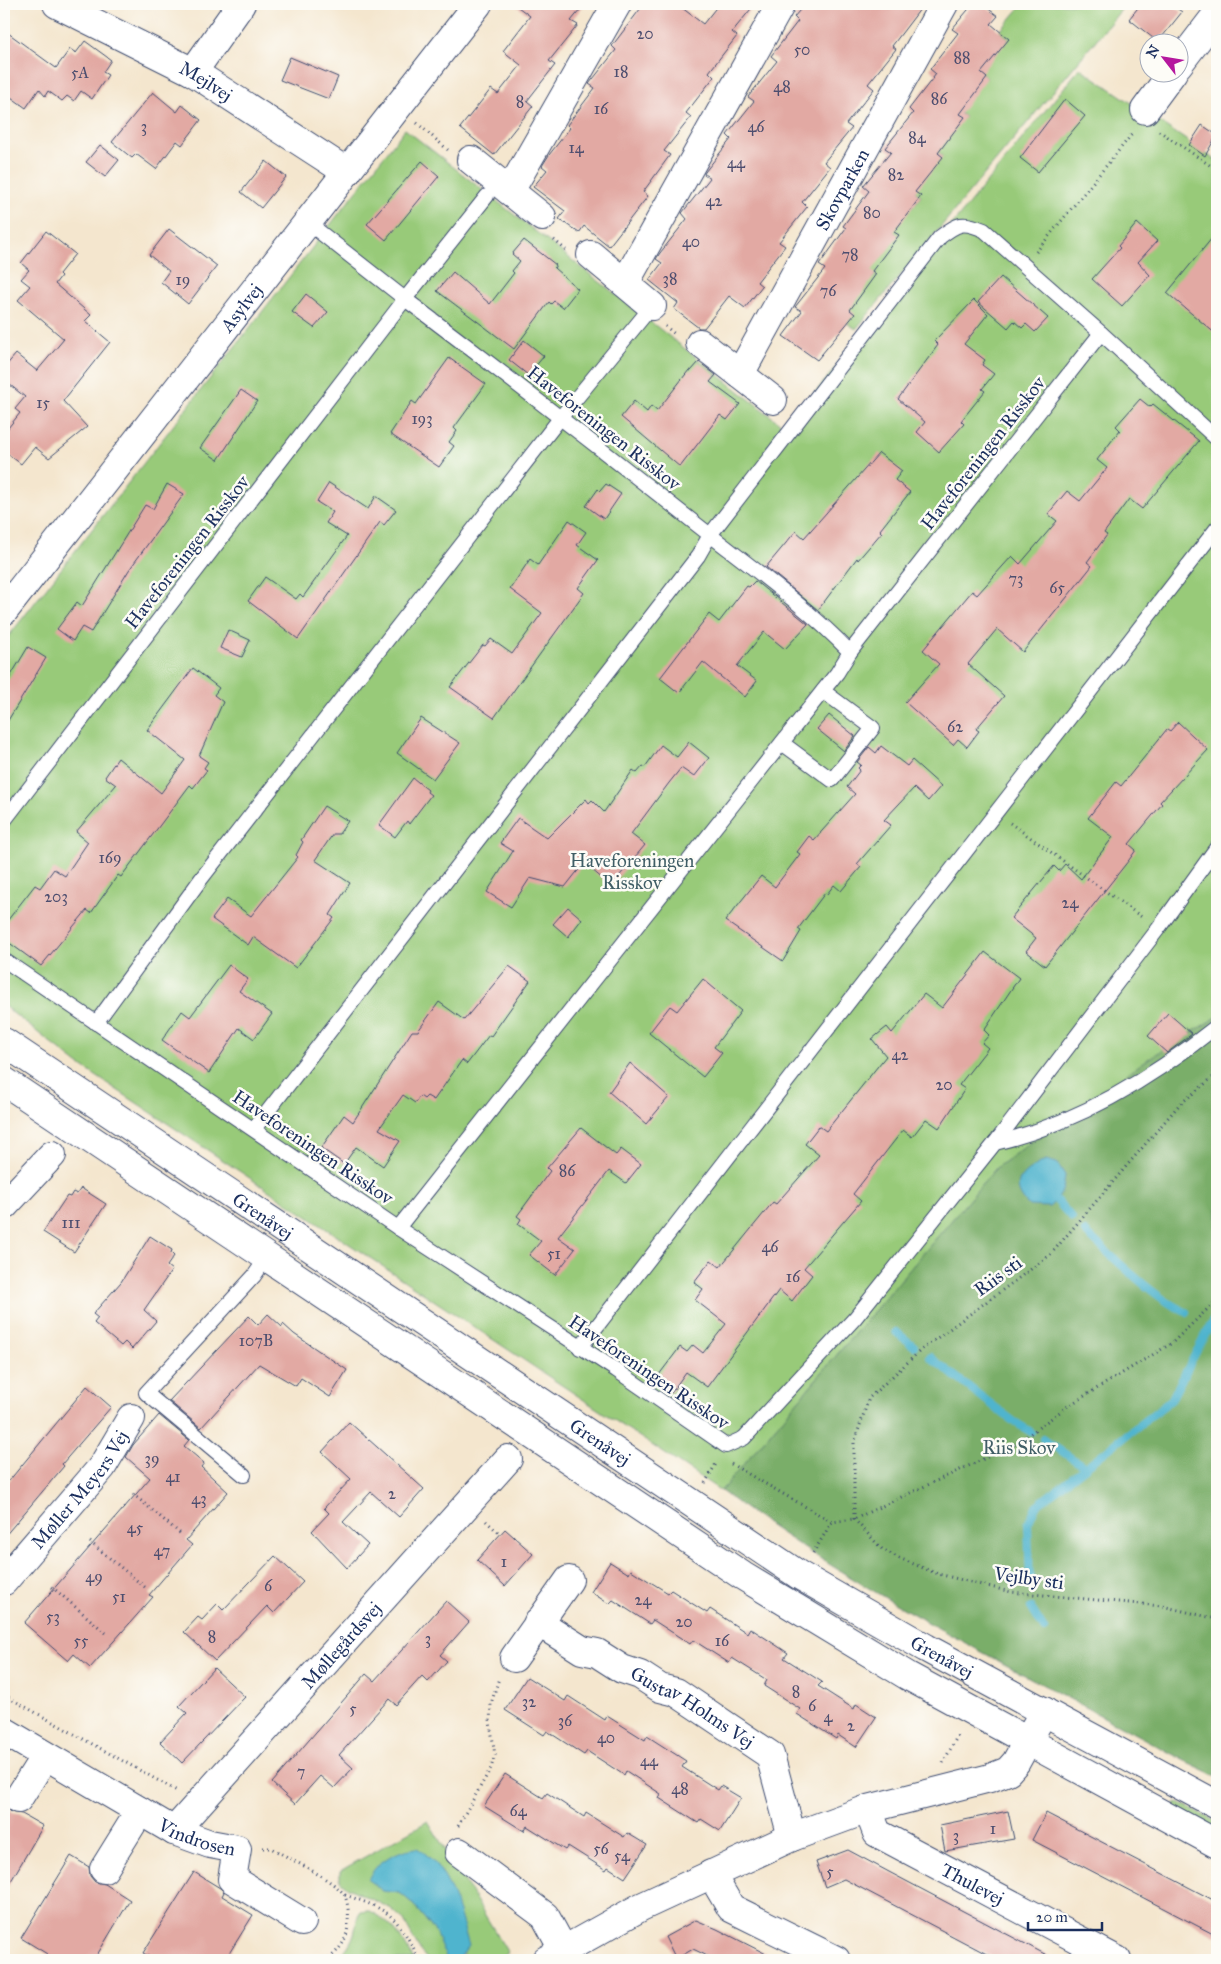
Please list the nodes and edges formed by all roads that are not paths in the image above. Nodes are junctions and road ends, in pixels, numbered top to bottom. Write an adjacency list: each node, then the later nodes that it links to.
1 (56, 4): 9 (street, Mejlvej)
2 (241, 4): 9 (street)
3 (478, 4): 13 (street, Asylvej)
4 (617, 4): 14 (street)
5 (781, 4): 18 (street)
6 (944, 4): 23 (street, Skovparken)
7 (1217, 14): 8 (street)
8 (1188, 52)
9 (193, 72): 13 (street, Mejlvej)
10 (1166, 82): 11 (street)
11 (1144, 115)
12 (471, 160): 14 (street)
13 (347, 172): 16 (street, Asylvej)
14 (499, 194): 15 (street); 19 (lane)
15 (542, 217)
16 (307, 222): 19 (lane); 29 (street, Asylvej)
17 (591, 256): 18 (street)
18 (625, 282): 20 (street)
19 (405, 299): 25 (lane, Haveforeningen Risskov); 33 (lane, Haveforeningen Risskov)
20 (652, 306): 25 (lane)
21 (1101, 333): 26 (lane); 28 (lane); 30 (lane, Haveforeningen Risskov)
22 (700, 342): 23 (street)
23 (740, 374): 24 (street)
24 (773, 400)
25 (561, 417): 28 (lane, Haveforeningen Risskov); 36 (lane)
26 (1217, 439)
27 (1217, 528): 46 (lane)
28 (710, 535): 30 (lane, Haveforeningen Risskov); 40 (lane)
29 (4, 611)
30 (850, 652): 31 (lane)
31 (823, 691): 32 (lane); 32 (lane)
32 (782, 743): 44 (lane)
33 (4, 821)
34 (1217, 847): 41 (lane, Haveforeningen Risskov)
35 (4, 960): 36 (lane, Haveforeningen Risskov)
36 (96, 1023): 40 (lane, Haveforeningen Risskov)
37 (1217, 1026): 41 (lane)
38 (4, 1042): 54 (street, Grenåvej)
39 (4, 1081): 45 (street, Grenåvej)
40 (254, 1129): 44 (lane, Haveforeningen Risskov)
41 (994, 1143): 46 (lane, Haveforeningen Risskov)
42 (52, 1155): 43 (street)
43 (4, 1206)
44 (398, 1228): 46 (lane, Haveforeningen Risskov)
45 (267, 1258): 49 (lane, Grenåvej); 56 (street, Grenåvej)
46 (580, 1348)
47 (131, 1418): 51 (street, Møller Meyers Vej)
48 (508, 1459): 62 (street, Møllegårdsvej)
49 (244, 1475)
50 (569, 1580): 52 (street)
51 (4, 1581)
52 (538, 1622): 53 (street); 63 (street, Gustav Holms Vej)
53 (514, 1658)
54 (1044, 1711): 56 (street); 59 (street, Grenåvej)
55 (4, 1732): 57 (street, Vindrosen)
56 (1028, 1742): 60 (street); 64 (street, Grenåvej)
57 (45, 1756): 58 (street); 61 (street, Vindrosen)
58 (18, 1799)
59 (1217, 1805)
60 (868, 1809): 63 (street); 71 (street, Thulevej)
61 (140, 1811): 62 (street, Vindrosen); 66 (street, Vindrosen)
62 (174, 1830): 68 (street, Vindrosen)
63 (792, 1837): 67 (street)
64 (1217, 1844)
65 (459, 1852): 69 (street)
66 (104, 1869)
67 (711, 1874): 69 (street); 70 (street)
68 (302, 1922)
69 (552, 1958)
70 (836, 1960)
71 (1117, 1960)

